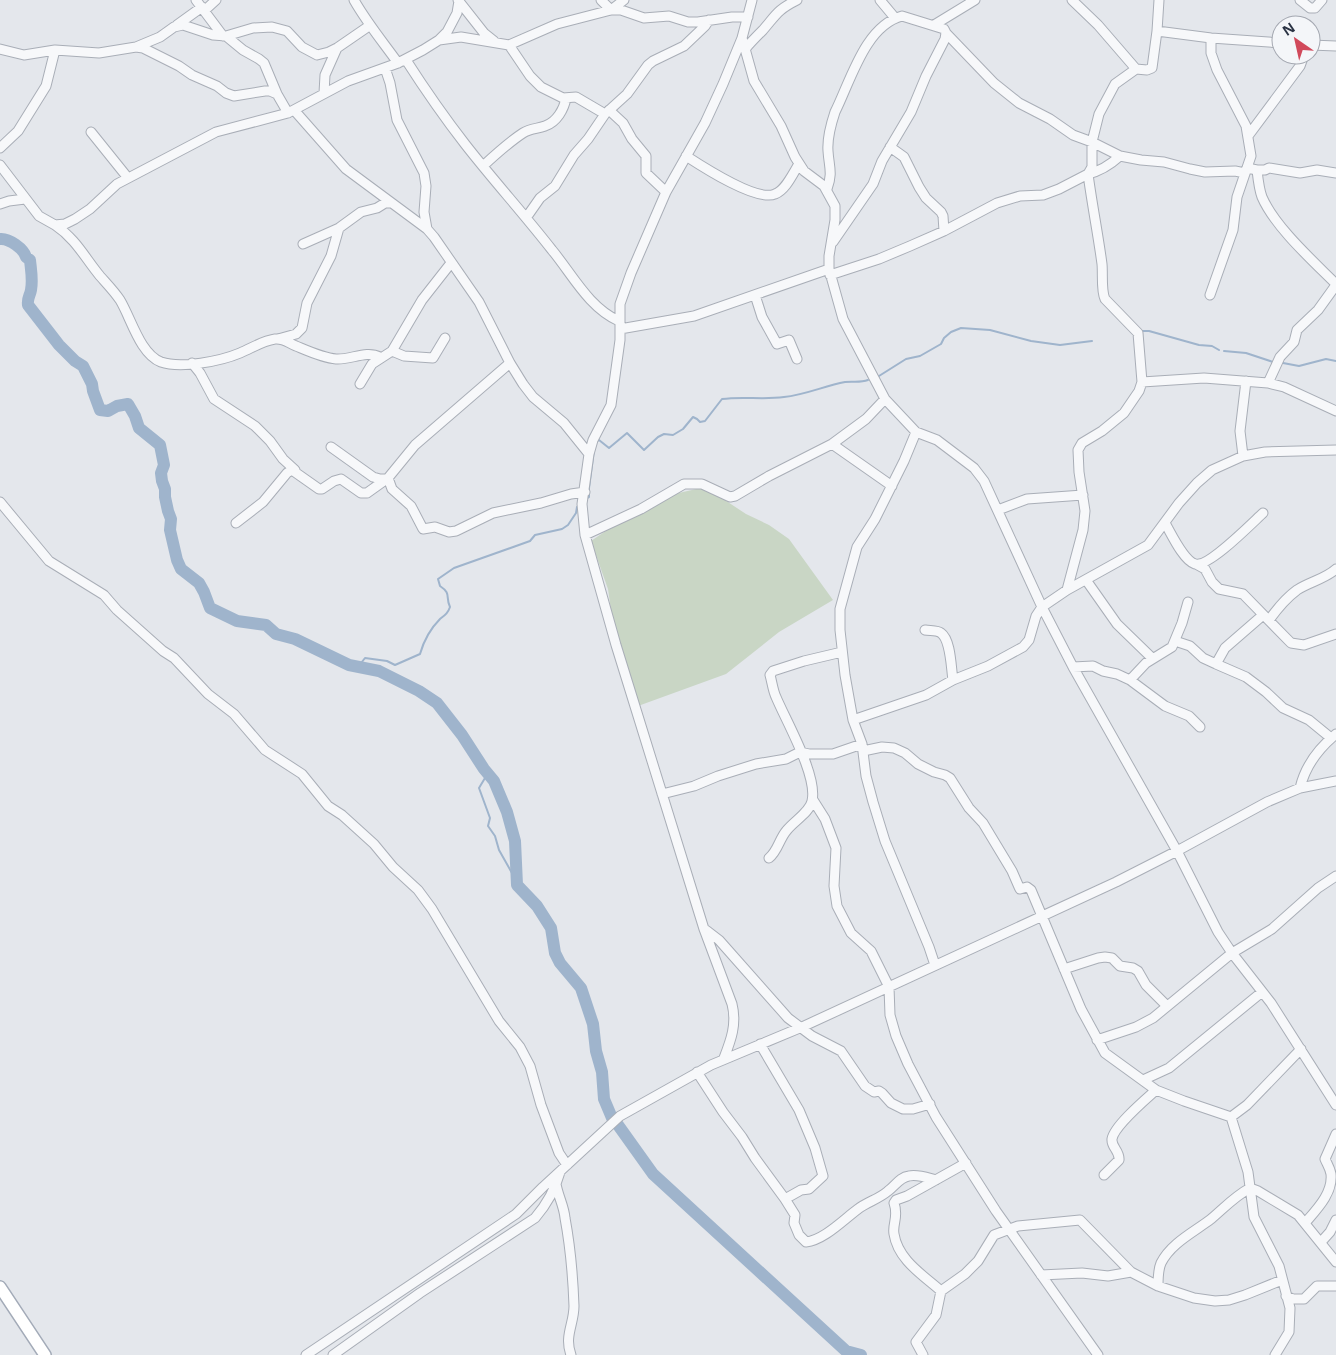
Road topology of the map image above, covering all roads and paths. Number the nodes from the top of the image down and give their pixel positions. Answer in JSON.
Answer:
{"nodes":[{"id":1,"x":216,"y":0,"type":"edge"},
{"id":2,"x":354,"y":0,"type":"edge"},
{"id":3,"x":602,"y":0,"type":"edge"},
{"id":4,"x":624,"y":0,"type":"edge"},
{"id":5,"x":752,"y":0,"type":"edge"},
{"id":6,"x":797,"y":0,"type":"edge"},
{"id":7,"x":880,"y":0,"type":"edge"},
{"id":8,"x":975,"y":0,"type":"edge"},
{"id":9,"x":1072,"y":0,"type":"edge"},
{"id":10,"x":1159,"y":0,"type":"edge"},
{"id":11,"x":1300,"y":0,"type":"edge"},
{"id":12,"x":1322,"y":0,"type":"edge"},
{"id":13,"x":458,"y":1,"type":"edge"},
{"id":14,"x":200,"y":6,"type":"edge"},
{"id":15,"x":611,"y":10,"type":"junction"},
{"id":16,"x":748,"y":17,"type":"junction"},
{"id":17,"x":895,"y":18,"type":"junction"},
{"id":18,"x":709,"y":20,"type":"junction"},
{"id":19,"x":934,"y":25,"type":"junction"},
{"id":20,"x":369,"y":26,"type":"junction"},
{"id":21,"x":174,"y":27,"type":"junction"},
{"id":22,"x":1157,"y":31,"type":"junction"},
{"id":23,"x":946,"y":33,"type":"junction"},
{"id":24,"x":224,"y":36,"type":"junction"},
{"id":25,"x":742,"y":38,"type":"junction"},
{"id":26,"x":1211,"y":38,"type":"junction"},
{"id":27,"x":439,"y":40,"type":"junction"},
{"id":28,"x":494,"y":41,"type":"junction"},
{"id":29,"x":1271,"y":42,"type":"edge"},
{"id":30,"x":508,"y":45,"type":"junction"},
{"id":31,"x":1321,"y":45,"type":"edge"},
{"id":32,"x":1336,"y":46,"type":"edge"},
{"id":33,"x":136,"y":47,"type":"junction"},
{"id":34,"x":0,"y":48,"type":"edge"},
{"id":35,"x":337,"y":48,"type":"junction"},
{"id":36,"x":746,"y":48,"type":"junction"},
{"id":37,"x":55,"y":50,"type":"junction"},
{"id":38,"x":402,"y":61,"type":"junction"},
{"id":39,"x":1300,"y":65,"type":"edge"},
{"id":40,"x":385,"y":68,"type":"junction"},
{"id":41,"x":1136,"y":69,"type":"junction"},
{"id":42,"x":324,"y":93,"type":"junction"},
{"id":43,"x":277,"y":94,"type":"junction"},
{"id":44,"x":566,"y":98,"type":"junction"},
{"id":45,"x":291,"y":111,"type":"junction"},
{"id":46,"x":607,"y":112,"type":"junction"},
{"id":47,"x":91,"y":132,"type":"dead end"},
{"id":48,"x":1248,"y":136,"type":"junction"},
{"id":49,"x":1092,"y":142,"type":"junction"},
{"id":50,"x":890,"y":147,"type":"junction"},
{"id":51,"x":0,"y":148,"type":"edge"},
{"id":52,"x":686,"y":156,"type":"junction"},
{"id":53,"x":1120,"y":156,"type":"junction"},
{"id":54,"x":800,"y":164,"type":"junction"},
{"id":55,"x":0,"y":165,"type":"edge"},
{"id":56,"x":483,"y":166,"type":"junction"},
{"id":57,"x":1257,"y":170,"type":"junction"},
{"id":58,"x":1246,"y":171,"type":"junction"},
{"id":59,"x":1336,"y":173,"type":"edge"},
{"id":60,"x":1088,"y":174,"type":"junction"},
{"id":61,"x":128,"y":178,"type":"junction"},
{"id":62,"x":826,"y":189,"type":"junction"},
{"id":63,"x":666,"y":192,"type":"junction"},
{"id":64,"x":25,"y":199,"type":"junction"},
{"id":65,"x":391,"y":203,"type":"junction"},
{"id":66,"x":0,"y":204,"type":"edge"},
{"id":67,"x":526,"y":218,"type":"junction"},
{"id":68,"x":55,"y":225,"type":"junction"},
{"id":69,"x":339,"y":228,"type":"junction"},
{"id":70,"x":426,"y":229,"type":"junction"},
{"id":71,"x":944,"y":231,"type":"junction"},
{"id":72,"x":303,"y":244,"type":"dead end"},
{"id":73,"x":830,"y":246,"type":"junction"},
{"id":74,"x":452,"y":263,"type":"junction"},
{"id":75,"x":829,"y":272,"type":"junction"},
{"id":76,"x":1336,"y":284,"type":"edge"},
{"id":77,"x":755,"y":295,"type":"junction"},
{"id":78,"x":1210,"y":295,"type":"dead end"},
{"id":79,"x":619,"y":325,"type":"junction"},
{"id":80,"x":445,"y":338,"type":"dead end"},
{"id":81,"x":278,"y":339,"type":"junction"},
{"id":82,"x":392,"y":350,"type":"junction"},
{"id":83,"x":380,"y":357,"type":"junction"},
{"id":84,"x":797,"y":359,"type":"dead end"},
{"id":85,"x":192,"y":363,"type":"junction"},
{"id":86,"x":510,"y":363,"type":"junction"},
{"id":87,"x":1142,"y":382,"type":"junction"},
{"id":88,"x":1246,"y":382,"type":"junction"},
{"id":89,"x":1268,"y":383,"type":"junction"},
{"id":90,"x":360,"y":384,"type":"dead end"},
{"id":91,"x":884,"y":399,"type":"junction"},
{"id":92,"x":1336,"y":410,"type":"edge"},
{"id":93,"x":916,"y":432,"type":"junction"},
{"id":94,"x":832,"y":444,"type":"junction"},
{"id":95,"x":331,"y":447,"type":"dead end"},
{"id":96,"x":1336,"y":450,"type":"edge"},
{"id":97,"x":589,"y":454,"type":"junction"},
{"id":98,"x":1243,"y":456,"type":"junction"},
{"id":99,"x":295,"y":470,"type":"junction"},
{"id":100,"x":388,"y":478,"type":"junction"},
{"id":101,"x":892,"y":486,"type":"junction"},
{"id":102,"x":585,"y":492,"type":"junction"},
{"id":103,"x":1083,"y":495,"type":"junction"},
{"id":104,"x":0,"y":502,"type":"edge"},
{"id":105,"x":998,"y":510,"type":"junction"},
{"id":106,"x":1263,"y":513,"type":"dead end"},
{"id":107,"x":236,"y":523,"type":"dead end"},
{"id":108,"x":1166,"y":523,"type":"junction"},
{"id":109,"x":585,"y":535,"type":"junction"},
{"id":110,"x":1196,"y":564,"type":"junction"},
{"id":111,"x":1336,"y":569,"type":"edge"},
{"id":112,"x":1086,"y":580,"type":"junction"},
{"id":113,"x":1068,"y":590,"type":"junction"},
{"id":114,"x":1188,"y":602,"type":"dead end"},
{"id":115,"x":1042,"y":607,"type":"junction"},
{"id":116,"x":1266,"y":617,"type":"junction"},
{"id":117,"x":925,"y":630,"type":"dead end"},
{"id":118,"x":1336,"y":634,"type":"edge"},
{"id":119,"x":1175,"y":641,"type":"junction"},
{"id":120,"x":842,"y":652,"type":"junction"},
{"id":121,"x":1152,"y":658,"type":"junction"},
{"id":122,"x":1216,"y":664,"type":"junction"},
{"id":123,"x":1073,"y":667,"type":"junction"},
{"id":124,"x":952,"y":680,"type":"junction"},
{"id":125,"x":1130,"y":680,"type":"junction"},
{"id":126,"x":853,"y":720,"type":"junction"},
{"id":127,"x":1200,"y":727,"type":"dead end"},
{"id":128,"x":1333,"y":736,"type":"edge"},
{"id":129,"x":863,"y":748,"type":"junction"},
{"id":130,"x":800,"y":752,"type":"junction"},
{"id":131,"x":1336,"y":781,"type":"edge"},
{"id":132,"x":1300,"y":788,"type":"junction"},
{"id":133,"x":662,"y":794,"type":"junction"},
{"id":134,"x":813,"y":800,"type":"junction"},
{"id":135,"x":1177,"y":851,"type":"junction"},
{"id":136,"x":769,"y":858,"type":"dead end"},
{"id":137,"x":1336,"y":876,"type":"edge"},
{"id":138,"x":1043,"y":916,"type":"junction"},
{"id":139,"x":704,"y":929,"type":"junction"},
{"id":140,"x":1232,"y":954,"type":"junction"},
{"id":141,"x":935,"y":965,"type":"junction"},
{"id":142,"x":1064,"y":969,"type":"junction"},
{"id":143,"x":889,"y":987,"type":"junction"},
{"id":144,"x":1262,"y":992,"type":"junction"},
{"id":145,"x":1168,"y":1006,"type":"junction"},
{"id":146,"x":802,"y":1027,"type":"junction"},
{"id":147,"x":1097,"y":1040,"type":"junction"},
{"id":148,"x":760,"y":1044,"type":"junction"},
{"id":149,"x":1301,"y":1049,"type":"junction"},
{"id":150,"x":724,"y":1058,"type":"junction"},
{"id":151,"x":697,"y":1072,"type":"junction"},
{"id":152,"x":1143,"y":1080,"type":"junction"},
{"id":153,"x":1156,"y":1090,"type":"junction"},
{"id":154,"x":930,"y":1104,"type":"junction"},
{"id":155,"x":1336,"y":1105,"type":"edge"},
{"id":156,"x":1232,"y":1117,"type":"junction"},
{"id":157,"x":1336,"y":1134,"type":"edge"},
{"id":158,"x":966,"y":1163,"type":"junction"},
{"id":159,"x":563,"y":1168,"type":"junction"},
{"id":160,"x":1333,"y":1173,"type":"edge"},
{"id":161,"x":1104,"y":1175,"type":"dead end"},
{"id":162,"x":936,"y":1180,"type":"junction"},
{"id":163,"x":556,"y":1184,"type":"junction"},
{"id":164,"x":1250,"y":1188,"type":"junction"},
{"id":165,"x":785,"y":1198,"type":"junction"},
{"id":166,"x":1336,"y":1220,"type":"edge"},
{"id":167,"x":1305,"y":1223,"type":"junction"},
{"id":168,"x":1009,"y":1229,"type":"junction"},
{"id":169,"x":1321,"y":1242,"type":"junction"},
{"id":170,"x":1336,"y":1262,"type":"edge"},
{"id":171,"x":1131,"y":1272,"type":"junction"},
{"id":172,"x":1041,"y":1275,"type":"junction"},
{"id":173,"x":1282,"y":1280,"type":"junction"},
{"id":174,"x":1158,"y":1286,"type":"junction"},
{"id":175,"x":1336,"y":1286,"type":"edge"},
{"id":176,"x":0,"y":1287,"type":"edge"},
{"id":177,"x":941,"y":1291,"type":"junction"},
{"id":178,"x":1286,"y":1296,"type":"junction"},
{"id":179,"x":45,"y":1355,"type":"edge"},
{"id":180,"x":306,"y":1355,"type":"edge"},
{"id":181,"x":333,"y":1355,"type":"edge"},
{"id":182,"x":571,"y":1355,"type":"edge"},
{"id":183,"x":923,"y":1355,"type":"edge"},
{"id":184,"x":1098,"y":1355,"type":"edge"},
{"id":185,"x":1275,"y":1355,"type":"edge"}],
"edges":[{"from":1,"to":14,"type":"street"},
{"from":2,"to":20,"type":"street"},
{"from":3,"to":15,"type":"street"},
{"from":4,"to":15,"type":"street"},
{"from":5,"to":16,"type":"street"},
{"from":6,"to":36,"type":"street"},
{"from":7,"to":17,"type":"street"},
{"from":8,"to":19,"type":"street"},
{"from":9,"to":41,"type":"street"},
{"from":10,"to":22,"type":"street"},
{"from":11,"to":12,"type":"street"},
{"from":13,"to":27,"type":"street"},
{"from":13,"to":28,"type":"street"},
{"from":14,"to":21,"type":"street"},
{"from":14,"to":24,"type":"street"},
{"from":15,"to":18,"type":"street"},
{"from":15,"to":30,"type":"street"},
{"from":16,"to":18,"type":"street"},
{"from":16,"to":25,"type":"street"},
{"from":17,"to":19,"type":"street"},
{"from":17,"to":62,"type":"street"},
{"from":18,"to":46,"type":"street"},
{"from":19,"to":23,"type":"street"},
{"from":20,"to":35,"type":"street"},
{"from":20,"to":38,"type":"street"},
{"from":21,"to":24,"type":"street"},
{"from":21,"to":33,"type":"street"},
{"from":22,"to":26,"type":"street"},
{"from":22,"to":41,"type":"street"},
{"from":23,"to":49,"type":"street"},
{"from":23,"to":50,"type":"street"},
{"from":24,"to":35,"type":"street"},
{"from":24,"to":43,"type":"street"},
{"from":25,"to":36,"type":"street"},
{"from":25,"to":52,"type":"street"},
{"from":26,"to":29,"type":"street"},
{"from":26,"to":48,"type":"street"},
{"from":27,"to":28,"type":"street"},
{"from":27,"to":38,"type":"street"},
{"from":28,"to":30,"type":"street"},
{"from":30,"to":44,"type":"street"},
{"from":31,"to":32,"type":"street"},
{"from":33,"to":37,"type":"street"},
{"from":33,"to":43,"type":"street"},
{"from":34,"to":37,"type":"street"},
{"from":35,"to":42,"type":"street"},
{"from":36,"to":54,"type":"street"},
{"from":37,"to":51,"type":"street"},
{"from":38,"to":40,"type":"street"},
{"from":38,"to":56,"type":"street"},
{"from":39,"to":48,"type":"street"},
{"from":40,"to":42,"type":"street"},
{"from":40,"to":70,"type":"street"},
{"from":41,"to":49,"type":"street"},
{"from":42,"to":45,"type":"street"},
{"from":43,"to":45,"type":"street"},
{"from":44,"to":46,"type":"street"},
{"from":44,"to":56,"type":"street"},
{"from":45,"to":61,"type":"street"},
{"from":45,"to":65,"type":"street"},
{"from":46,"to":63,"type":"street"},
{"from":46,"to":67,"type":"street"},
{"from":47,"to":61,"type":"street"},
{"from":48,"to":58,"type":"street"},
{"from":49,"to":53,"type":"street"},
{"from":49,"to":60,"type":"street"},
{"from":50,"to":71,"type":"street"},
{"from":50,"to":73,"type":"street"},
{"from":52,"to":54,"type":"street"},
{"from":52,"to":63,"type":"street"},
{"from":53,"to":58,"type":"street"},
{"from":53,"to":60,"type":"street"},
{"from":54,"to":62,"type":"street"},
{"from":55,"to":64,"type":"street"},
{"from":56,"to":67,"type":"street"},
{"from":57,"to":58,"type":"street"},
{"from":57,"to":59,"type":"street"},
{"from":57,"to":76,"type":"street"},
{"from":58,"to":78,"type":"street"},
{"from":60,"to":71,"type":"street"},
{"from":60,"to":87,"type":"street"},
{"from":61,"to":68,"type":"street"},
{"from":62,"to":73,"type":"street"},
{"from":63,"to":79,"type":"street"},
{"from":64,"to":66,"type":"street"},
{"from":64,"to":68,"type":"street"},
{"from":65,"to":69,"type":"street"},
{"from":65,"to":70,"type":"street"},
{"from":67,"to":79,"type":"street"},
{"from":68,"to":85,"type":"street"},
{"from":69,"to":72,"type":"street"},
{"from":69,"to":81,"type":"street"},
{"from":70,"to":74,"type":"street"},
{"from":71,"to":75,"type":"street"},
{"from":73,"to":75,"type":"street"},
{"from":74,"to":82,"type":"street"},
{"from":74,"to":86,"type":"street"},
{"from":75,"to":77,"type":"street"},
{"from":75,"to":91,"type":"street"},
{"from":76,"to":89,"type":"street"},
{"from":77,"to":79,"type":"street"},
{"from":77,"to":84,"type":"street"},
{"from":79,"to":97,"type":"street"},
{"from":80,"to":82,"type":"street"},
{"from":81,"to":83,"type":"street"},
{"from":81,"to":85,"type":"street"},
{"from":82,"to":83,"type":"street"},
{"from":83,"to":90,"type":"street"},
{"from":85,"to":99,"type":"street"},
{"from":86,"to":97,"type":"street"},
{"from":86,"to":100,"type":"street"},
{"from":87,"to":88,"type":"street"},
{"from":87,"to":103,"type":"street"},
{"from":88,"to":89,"type":"street"},
{"from":88,"to":98,"type":"street"},
{"from":89,"to":92,"type":"street"},
{"from":91,"to":93,"type":"street"},
{"from":91,"to":94,"type":"street"},
{"from":93,"to":101,"type":"street"},
{"from":93,"to":105,"type":"street"},
{"from":94,"to":101,"type":"street"},
{"from":94,"to":109,"type":"street"},
{"from":95,"to":100,"type":"street"},
{"from":96,"to":98,"type":"street"},
{"from":97,"to":102,"type":"street"},
{"from":98,"to":108,"type":"street"},
{"from":99,"to":100,"type":"street"},
{"from":99,"to":107,"type":"street"},
{"from":100,"to":102,"type":"street"},
{"from":101,"to":120,"type":"street"},
{"from":102,"to":109,"type":"street"},
{"from":103,"to":105,"type":"street"},
{"from":103,"to":113,"type":"street"},
{"from":104,"to":159,"type":"street"},
{"from":105,"to":115,"type":"street"},
{"from":106,"to":110,"type":"street"},
{"from":108,"to":110,"type":"street"},
{"from":108,"to":112,"type":"street"},
{"from":109,"to":133,"type":"street"},
{"from":110,"to":116,"type":"street"},
{"from":111,"to":116,"type":"street"},
{"from":112,"to":113,"type":"street"},
{"from":112,"to":121,"type":"street"},
{"from":113,"to":115,"type":"street"},
{"from":114,"to":119,"type":"street"},
{"from":115,"to":123,"type":"street"},
{"from":115,"to":124,"type":"street"},
{"from":116,"to":118,"type":"street"},
{"from":116,"to":122,"type":"street"},
{"from":117,"to":124,"type":"street"},
{"from":119,"to":121,"type":"street"},
{"from":119,"to":122,"type":"street"},
{"from":120,"to":126,"type":"street"},
{"from":120,"to":130,"type":"street"},
{"from":121,"to":125,"type":"street"},
{"from":122,"to":128,"type":"street"},
{"from":123,"to":125,"type":"street"},
{"from":123,"to":135,"type":"street"},
{"from":124,"to":126,"type":"street"},
{"from":125,"to":127,"type":"street"},
{"from":126,"to":129,"type":"street"},
{"from":128,"to":132,"type":"street"},
{"from":129,"to":130,"type":"street"},
{"from":129,"to":138,"type":"street"},
{"from":129,"to":141,"type":"street"},
{"from":130,"to":133,"type":"street"},
{"from":130,"to":134,"type":"street"},
{"from":131,"to":132,"type":"street"},
{"from":132,"to":135,"type":"street"},
{"from":133,"to":139,"type":"street"},
{"from":134,"to":136,"type":"street"},
{"from":134,"to":143,"type":"street"},
{"from":135,"to":138,"type":"street"},
{"from":135,"to":140,"type":"street"},
{"from":137,"to":140,"type":"street"},
{"from":138,"to":141,"type":"street"},
{"from":138,"to":142,"type":"street"},
{"from":139,"to":146,"type":"street"},
{"from":139,"to":150,"type":"street"},
{"from":140,"to":144,"type":"street"},
{"from":140,"to":145,"type":"street"},
{"from":141,"to":143,"type":"street"},
{"from":142,"to":145,"type":"street"},
{"from":142,"to":147,"type":"street"},
{"from":143,"to":146,"type":"street"},
{"from":143,"to":154,"type":"street"},
{"from":144,"to":149,"type":"street"},
{"from":144,"to":152,"type":"street"},
{"from":145,"to":147,"type":"street"},
{"from":146,"to":148,"type":"street"},
{"from":146,"to":154,"type":"street"},
{"from":147,"to":152,"type":"street"},
{"from":148,"to":150,"type":"street"},
{"from":148,"to":165,"type":"street"},
{"from":149,"to":155,"type":"street"},
{"from":149,"to":156,"type":"street"},
{"from":150,"to":151,"type":"street"},
{"from":151,"to":159,"type":"street"},
{"from":151,"to":165,"type":"street"},
{"from":152,"to":153,"type":"street"},
{"from":153,"to":156,"type":"street"},
{"from":153,"to":161,"type":"street"},
{"from":154,"to":158,"type":"street"},
{"from":156,"to":164,"type":"street"},
{"from":157,"to":160,"type":"street"},
{"from":158,"to":162,"type":"street"},
{"from":158,"to":168,"type":"street"},
{"from":159,"to":163,"type":"street"},
{"from":159,"to":180,"type":"street"},
{"from":160,"to":167,"type":"street"},
{"from":162,"to":165,"type":"street"},
{"from":162,"to":177,"type":"street"},
{"from":163,"to":181,"type":"street"},
{"from":163,"to":182,"type":"street"},
{"from":164,"to":167,"type":"street"},
{"from":164,"to":173,"type":"street"},
{"from":164,"to":174,"type":"street"},
{"from":166,"to":169,"type":"street"},
{"from":167,"to":169,"type":"street"},
{"from":168,"to":171,"type":"street"},
{"from":168,"to":172,"type":"street"},
{"from":168,"to":177,"type":"street"},
{"from":169,"to":170,"type":"street"},
{"from":171,"to":172,"type":"street"},
{"from":171,"to":174,"type":"street"},
{"from":172,"to":184,"type":"street"},
{"from":173,"to":174,"type":"street"},
{"from":173,"to":178,"type":"street"},
{"from":175,"to":178,"type":"street"},
{"from":176,"to":179,"type":"main road"},
{"from":177,"to":183,"type":"street"},
{"from":178,"to":185,"type":"street"}]}
